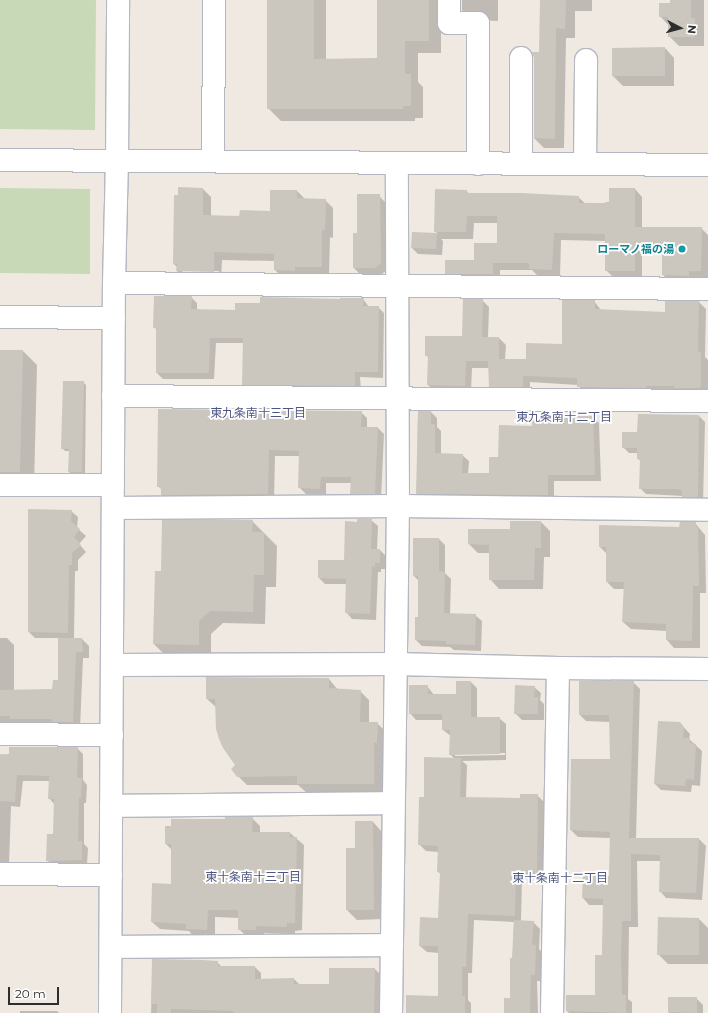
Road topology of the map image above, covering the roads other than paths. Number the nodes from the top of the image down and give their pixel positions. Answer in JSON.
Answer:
{"nodes":[{"id":1,"x":118,"y":0,"type":"edge"},
{"id":2,"x":214,"y":0,"type":"edge"},
{"id":3,"x":449,"y":0,"type":"edge"},
{"id":4,"x":521,"y":58,"type":"dead end"},
{"id":5,"x":586,"y":60,"type":"dead end"},
{"id":6,"x":0,"y":160,"type":"edge"},
{"id":7,"x":117,"y":161,"type":"junction"},
{"id":8,"x":213,"y":161,"type":"junction"},
{"id":9,"x":397,"y":163,"type":"junction"},
{"id":10,"x":478,"y":164,"type":"junction"},
{"id":11,"x":521,"y":164,"type":"junction"},
{"id":12,"x":585,"y":164,"type":"junction"},
{"id":13,"x":708,"y":165,"type":"edge"},
{"id":14,"x":114,"y":283,"type":"junction"},
{"id":15,"x":399,"y":286,"type":"junction"},
{"id":16,"x":708,"y":289,"type":"edge"},
{"id":17,"x":0,"y":317,"type":"edge"},
{"id":18,"x":114,"y":318,"type":"junction"},
{"id":19,"x":113,"y":396,"type":"junction"},
{"id":20,"x":398,"y":398,"type":"junction"},
{"id":21,"x":708,"y":401,"type":"edge"},
{"id":22,"x":0,"y":485,"type":"edge"},
{"id":23,"x":113,"y":485,"type":"junction"},
{"id":24,"x":398,"y":506,"type":"junction"},
{"id":25,"x":113,"y":508,"type":"junction"},
{"id":26,"x":708,"y":510,"type":"edge"},
{"id":27,"x":395,"y":664,"type":"junction"},
{"id":28,"x":112,"y":665,"type":"junction"},
{"id":29,"x":558,"y":668,"type":"junction"},
{"id":30,"x":708,"y":669,"type":"edge"},
{"id":31,"x":0,"y":734,"type":"edge"},
{"id":32,"x":112,"y":735,"type":"junction"},
{"id":33,"x":393,"y":803,"type":"junction"},
{"id":34,"x":111,"y":806,"type":"junction"},
{"id":35,"x":0,"y":874,"type":"edge"},
{"id":36,"x":111,"y":875,"type":"junction"},
{"id":37,"x":392,"y":945,"type":"junction"},
{"id":38,"x":110,"y":946,"type":"junction"},
{"id":39,"x":110,"y":1013,"type":"edge"},
{"id":40,"x":391,"y":1013,"type":"edge"},
{"id":41,"x":552,"y":1013,"type":"edge"}],
"edges":[{"from":1,"to":7,"type":"street"},
{"from":2,"to":8,"type":"street"},
{"from":3,"to":10,"type":"street"},
{"from":4,"to":11,"type":"street"},
{"from":5,"to":12,"type":"street"},
{"from":6,"to":7,"type":"street"},
{"from":7,"to":8,"type":"street"},
{"from":7,"to":14,"type":"street"},
{"from":8,"to":9,"type":"street"},
{"from":9,"to":10,"type":"street"},
{"from":9,"to":15,"type":"street"},
{"from":10,"to":11,"type":"street"},
{"from":11,"to":12,"type":"street"},
{"from":12,"to":13,"type":"street"},
{"from":14,"to":15,"type":"street"},
{"from":14,"to":18,"type":"street"},
{"from":15,"to":16,"type":"street"},
{"from":15,"to":20,"type":"street"},
{"from":17,"to":18,"type":"street"},
{"from":18,"to":19,"type":"street"},
{"from":19,"to":20,"type":"street"},
{"from":19,"to":23,"type":"street"},
{"from":20,"to":21,"type":"street"},
{"from":20,"to":24,"type":"street"},
{"from":22,"to":23,"type":"street"},
{"from":23,"to":25,"type":"street"},
{"from":24,"to":25,"type":"street"},
{"from":24,"to":26,"type":"street"},
{"from":24,"to":27,"type":"street"},
{"from":25,"to":28,"type":"street"},
{"from":27,"to":28,"type":"street"},
{"from":27,"to":29,"type":"street"},
{"from":27,"to":33,"type":"street"},
{"from":28,"to":32,"type":"street"},
{"from":29,"to":30,"type":"street"},
{"from":29,"to":41,"type":"street"},
{"from":31,"to":32,"type":"street"},
{"from":32,"to":34,"type":"street"},
{"from":33,"to":34,"type":"street"},
{"from":33,"to":37,"type":"street"},
{"from":34,"to":36,"type":"street"},
{"from":35,"to":36,"type":"street"},
{"from":36,"to":38,"type":"street"},
{"from":37,"to":38,"type":"street"},
{"from":37,"to":40,"type":"street"},
{"from":38,"to":39,"type":"street"}]}
